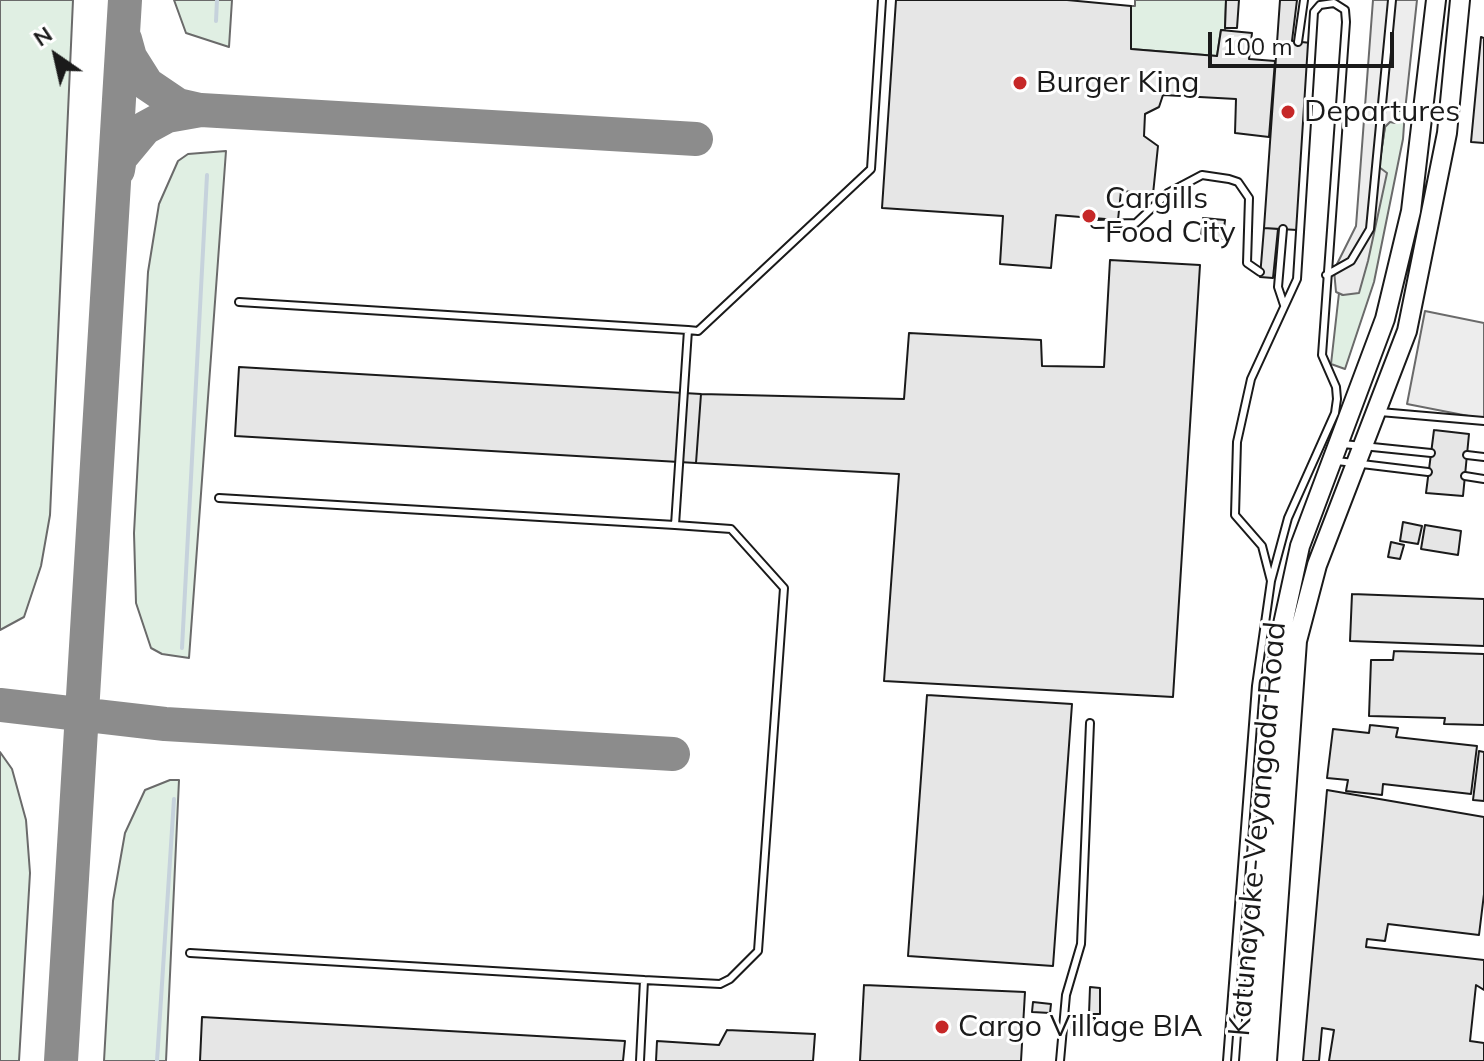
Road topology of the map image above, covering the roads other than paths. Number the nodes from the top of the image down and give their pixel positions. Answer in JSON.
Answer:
{"nodes":[{"id":1,"x":882,"y":0,"type":"edge"},
{"id":2,"x":1304,"y":0,"type":"edge"},
{"id":3,"x":1345,"y":0,"type":"edge"},
{"id":4,"x":1392,"y":0,"type":"edge"},
{"id":5,"x":1436,"y":0,"type":"edge"},
{"id":6,"x":1460,"y":0,"type":"edge"},
{"id":7,"x":1345,"y":10,"type":"junction"},
{"id":8,"x":1298,"y":42,"type":"dead end"},
{"id":9,"x":1095,"y":224,"type":"dead end"},
{"id":10,"x":1283,"y":229,"type":"dead end"},
{"id":11,"x":1260,"y":272,"type":"dead end"},
{"id":12,"x":1326,"y":275,"type":"junction"},
{"id":13,"x":239,"y":302,"type":"dead end"},
{"id":14,"x":1284,"y":305,"type":"junction"},
{"id":15,"x":688,"y":330,"type":"junction"},
{"id":16,"x":1377,"y":412,"type":"junction"},
{"id":17,"x":1484,"y":421,"type":"edge"},
{"id":18,"x":1336,"y":452,"type":"junction"},
{"id":19,"x":1431,"y":453,"type":"dead end"},
{"id":20,"x":1360,"y":455,"type":"junction"},
{"id":21,"x":1467,"y":455,"type":"dead end"},
{"id":22,"x":1484,"y":457,"type":"edge"},
{"id":23,"x":1428,"y":472,"type":"dead end"},
{"id":24,"x":1465,"y":476,"type":"dead end"},
{"id":25,"x":1484,"y":479,"type":"edge"},
{"id":26,"x":219,"y":498,"type":"dead end"},
{"id":27,"x":675,"y":525,"type":"junction"},
{"id":28,"x":1271,"y":581,"type":"junction"},
{"id":29,"x":1090,"y":723,"type":"dead end"},
{"id":30,"x":190,"y":953,"type":"dead end"},
{"id":31,"x":644,"y":980,"type":"junction"},
{"id":32,"x":640,"y":1061,"type":"edge"},
{"id":33,"x":1060,"y":1061,"type":"edge"},
{"id":34,"x":1227,"y":1061,"type":"edge"},
{"id":35,"x":1249,"y":1061,"type":"edge"},
{"id":36,"x":1267,"y":1061,"type":"edge"}],
"edges":[{"from":1,"to":15,"type":"lane"},
{"from":2,"to":8,"type":"lane"},
{"from":3,"to":7,"type":"lane"},
{"from":4,"to":12,"type":"lane"},
{"from":5,"to":18,"type":"main road","name":"Katunayake-Veyangoda Road"},
{"from":6,"to":16,"type":"main road","name":"Katunayake-Veyangoda Road"},
{"from":7,"to":12,"type":"lane"},
{"from":7,"to":14,"type":"lane"},
{"from":9,"to":11,"type":"lane"},
{"from":10,"to":14,"type":"lane"},
{"from":12,"to":28,"type":"lane"},
{"from":13,"to":15,"type":"lane"},
{"from":14,"to":28,"type":"lane"},
{"from":15,"to":27,"type":"lane"},
{"from":16,"to":17,"type":"lane"},
{"from":16,"to":20,"type":"main road","name":"Katunayake-Veyangoda Road"},
{"from":18,"to":20,"type":"lane"},
{"from":18,"to":20,"type":"lane"},
{"from":18,"to":35,"type":"main road","name":"Katunayake-Veyangoda Road"},
{"from":19,"to":20,"type":"lane"},
{"from":20,"to":23,"type":"lane"},
{"from":20,"to":36,"type":"main road","name":"Katunayake-Veyangoda Road"},
{"from":21,"to":22,"type":"lane"},
{"from":24,"to":25,"type":"lane"},
{"from":26,"to":27,"type":"lane"},
{"from":27,"to":31,"type":"lane"},
{"from":28,"to":34,"type":"lane"},
{"from":29,"to":33,"type":"lane"},
{"from":30,"to":31,"type":"lane"},
{"from":31,"to":32,"type":"lane"}]}
